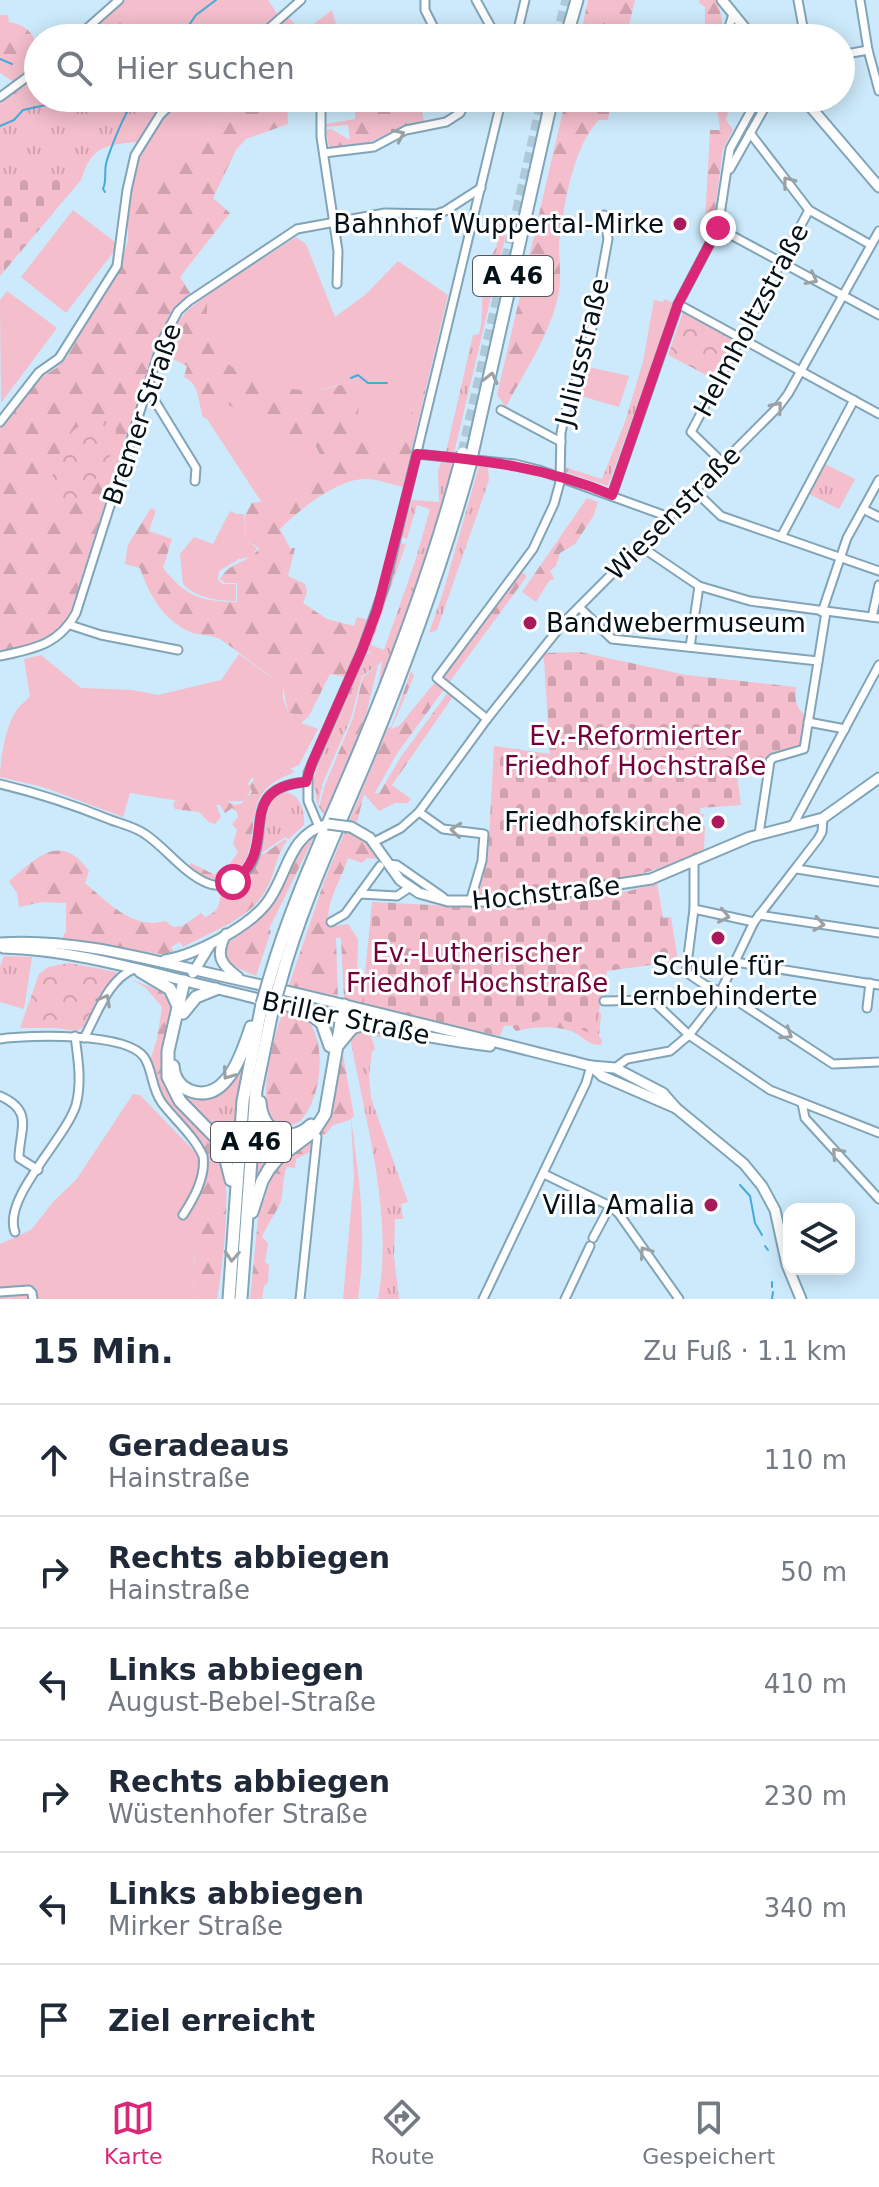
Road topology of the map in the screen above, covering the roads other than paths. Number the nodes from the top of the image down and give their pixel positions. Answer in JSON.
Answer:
{"nodes":[{"id":1,"x":119,"y":0,"type":"edge"},
{"id":2,"x":301,"y":0,"type":"edge"},
{"id":3,"x":425,"y":0,"type":"edge"},
{"id":4,"x":476,"y":0,"type":"edge"},
{"id":5,"x":525,"y":0,"type":"edge"},
{"id":6,"x":577,"y":0,"type":"edge"},
{"id":7,"x":722,"y":0,"type":"edge"},
{"id":8,"x":798,"y":0,"type":"edge"},
{"id":9,"x":860,"y":0,"type":"edge"},
{"id":10,"x":733,"y":14,"type":"junction"},
{"id":11,"x":92,"y":24,"type":"edge"},
{"id":12,"x":274,"y":24,"type":"edge"},
{"id":13,"x":432,"y":24,"type":"edge"},
{"id":14,"x":489,"y":24,"type":"edge"},
{"id":15,"x":519,"y":24,"type":"edge"},
{"id":16,"x":570,"y":24,"type":"edge"},
{"id":17,"x":730,"y":24,"type":"edge"},
{"id":18,"x":741,"y":24,"type":"edge"},
{"id":19,"x":802,"y":24,"type":"edge"},
{"id":20,"x":868,"y":50,"type":"junction"},
{"id":21,"x":855,"y":52,"type":"edge"},
{"id":22,"x":24,"y":79,"type":"edge"},
{"id":23,"x":879,"y":91,"type":"edge"},
{"id":24,"x":0,"y":97,"type":"edge"},
{"id":25,"x":164,"y":112,"type":"edge"},
{"id":26,"x":321,"y":112,"type":"edge"},
{"id":27,"x":461,"y":112,"type":"edge"},
{"id":28,"x":499,"y":112,"type":"edge"},
{"id":29,"x":549,"y":112,"type":"edge"},
{"id":30,"x":750,"y":112,"type":"edge"},
{"id":31,"x":762,"y":112,"type":"edge"},
{"id":32,"x":815,"y":112,"type":"edge"},
{"id":33,"x":750,"y":133,"type":"junction"},
{"id":34,"x":324,"y":153,"type":"junction"},
{"id":35,"x":727,"y":174,"type":"junction"},
{"id":36,"x":879,"y":187,"type":"edge"},
{"id":37,"x":481,"y":188,"type":"junction"},
{"id":38,"x":809,"y":210,"type":"junction"},
{"id":39,"x":604,"y":215,"type":"dead end"},
{"id":40,"x":335,"y":221,"type":"junction"},
{"id":41,"x":718,"y":228,"type":"junction"},
{"id":42,"x":879,"y":231,"type":"edge"},
{"id":43,"x":871,"y":245,"type":"junction"},
{"id":44,"x":781,"y":262,"type":"junction"},
{"id":45,"x":337,"y":284,"type":"dead end"},
{"id":46,"x":843,"y":295,"type":"junction"},
{"id":47,"x":678,"y":304,"type":"junction"},
{"id":48,"x":879,"y":315,"type":"edge"},
{"id":49,"x":741,"y":338,"type":"junction"},
{"id":50,"x":801,"y":371,"type":"junction"},
{"id":51,"x":147,"y":388,"type":"junction"},
{"id":52,"x":854,"y":400,"type":"junction"},
{"id":53,"x":501,"y":410,"type":"dead end"},
{"id":54,"x":879,"y":414,"type":"edge"},
{"id":55,"x":0,"y":422,"type":"edge"},
{"id":56,"x":561,"y":442,"type":"junction"},
{"id":57,"x":417,"y":454,"type":"junction"},
{"id":58,"x":723,"y":463,"type":"junction"},
{"id":59,"x":559,"y":476,"type":"junction"},
{"id":60,"x":879,"y":480,"type":"edge"},
{"id":61,"x":195,"y":481,"type":"dead end"},
{"id":62,"x":695,"y":491,"type":"junction"},
{"id":63,"x":612,"y":495,"type":"junction"},
{"id":64,"x":863,"y":509,"type":"junction"},
{"id":65,"x":879,"y":517,"type":"edge"},
{"id":66,"x":666,"y":520,"type":"junction"},
{"id":67,"x":781,"y":537,"type":"junction"},
{"id":68,"x":640,"y":546,"type":"junction"},
{"id":69,"x":840,"y":558,"type":"junction"},
{"id":70,"x":879,"y":571,"type":"edge"},
{"id":71,"x":879,"y":585,"type":"edge"},
{"id":72,"x":699,"y":586,"type":"junction"},
{"id":73,"x":579,"y":607,"type":"junction"},
{"id":74,"x":824,"y":612,"type":"junction"},
{"id":75,"x":876,"y":617,"type":"edge"},
{"id":76,"x":70,"y":625,"type":"junction"},
{"id":77,"x":690,"y":647,"type":"junction"},
{"id":78,"x":178,"y":650,"type":"dead end"},
{"id":79,"x":0,"y":656,"type":"edge"},
{"id":80,"x":818,"y":661,"type":"junction"},
{"id":81,"x":879,"y":665,"type":"edge"},
{"id":82,"x":487,"y":719,"type":"junction"},
{"id":83,"x":808,"y":722,"type":"junction"},
{"id":84,"x":845,"y":729,"type":"junction"},
{"id":85,"x":879,"y":778,"type":"edge"},
{"id":86,"x":306,"y":782,"type":"junction"},
{"id":87,"x":0,"y":784,"type":"edge"},
{"id":88,"x":419,"y":812,"type":"junction"},
{"id":89,"x":823,"y":818,"type":"junction"},
{"id":90,"x":793,"y":825,"type":"junction"},
{"id":91,"x":319,"y":827,"type":"junction"},
{"id":92,"x":759,"y":834,"type":"junction"},
{"id":93,"x":374,"y":842,"type":"junction"},
{"id":94,"x":694,"y":860,"type":"junction"},
{"id":95,"x":384,"y":865,"type":"junction"},
{"id":96,"x":797,"y":869,"type":"junction"},
{"id":97,"x":879,"y":882,"type":"edge"},
{"id":98,"x":409,"y":888,"type":"junction"},
{"id":99,"x":360,"y":894,"type":"junction"},
{"id":100,"x":448,"y":901,"type":"junction"},
{"id":101,"x":470,"y":902,"type":"junction"},
{"id":102,"x":694,"y":909,"type":"junction"},
{"id":103,"x":757,"y":919,"type":"junction"},
{"id":104,"x":331,"y":922,"type":"dead end"},
{"id":105,"x":879,"y":933,"type":"edge"},
{"id":106,"x":226,"y":934,"type":"junction"},
{"id":107,"x":212,"y":942,"type":"junction"},
{"id":108,"x":0,"y":946,"type":"edge"},
{"id":109,"x":39,"y":947,"type":"junction"},
{"id":110,"x":162,"y":961,"type":"junction"},
{"id":111,"x":735,"y":962,"type":"junction"},
{"id":112,"x":191,"y":968,"type":"junction"},
{"id":113,"x":137,"y":970,"type":"junction"},
{"id":114,"x":241,"y":980,"type":"junction"},
{"id":115,"x":187,"y":982,"type":"junction"},
{"id":116,"x":875,"y":984,"type":"edge"},
{"id":117,"x":216,"y":989,"type":"junction"},
{"id":118,"x":721,"y":992,"type":"junction"},
{"id":119,"x":604,"y":1001,"type":"dead end"},
{"id":120,"x":265,"y":1002,"type":"junction"},
{"id":121,"x":302,"y":1008,"type":"junction"},
{"id":122,"x":867,"y":1008,"type":"dead end"},
{"id":123,"x":180,"y":1011,"type":"junction"},
{"id":124,"x":336,"y":1012,"type":"junction"},
{"id":125,"x":361,"y":1023,"type":"junction"},
{"id":126,"x":268,"y":1030,"type":"junction"},
{"id":127,"x":689,"y":1035,"type":"junction"},
{"id":128,"x":80,"y":1037,"type":"junction"},
{"id":129,"x":0,"y":1039,"type":"edge"},
{"id":130,"x":335,"y":1047,"type":"junction"},
{"id":131,"x":510,"y":1047,"type":"junction"},
{"id":132,"x":879,"y":1062,"type":"edge"},
{"id":133,"x":591,"y":1066,"type":"junction"},
{"id":134,"x":615,"y":1068,"type":"junction"},
{"id":135,"x":0,"y":1096,"type":"edge"},
{"id":136,"x":802,"y":1103,"type":"junction"},
{"id":137,"x":676,"y":1108,"type":"junction"},
{"id":138,"x":879,"y":1133,"type":"edge"},
{"id":139,"x":317,"y":1137,"type":"dead end"},
{"id":140,"x":38,"y":1170,"type":"junction"},
{"id":141,"x":544,"y":1174,"type":"junction"},
{"id":142,"x":879,"y":1199,"type":"edge"},
{"id":143,"x":610,"y":1206,"type":"junction"},
{"id":144,"x":235,"y":1212,"type":"junction"},
{"id":145,"x":183,"y":1215,"type":"dead end"},
{"id":146,"x":15,"y":1232,"type":"dead end"},
{"id":147,"x":244,"y":1256,"type":"junction"},
{"id":148,"x":0,"y":1292,"type":"edge"},
{"id":149,"x":33,"y":1299,"type":"edge"},
{"id":150,"x":229,"y":1299,"type":"edge"},
{"id":151,"x":241,"y":1299,"type":"edge"},
{"id":152,"x":300,"y":1299,"type":"edge"},
{"id":153,"x":483,"y":1299,"type":"edge"},
{"id":154,"x":565,"y":1299,"type":"edge"},
{"id":155,"x":679,"y":1299,"type":"edge"},
{"id":156,"x":801,"y":1299,"type":"edge"}],
"edges":[{"from":1,"to":11,"type":"street"},
{"from":2,"to":12,"type":"street"},
{"from":3,"to":13,"type":"street"},
{"from":4,"to":14,"type":"street"},
{"from":5,"to":15,"type":"street"},
{"from":6,"to":16,"type":"highway"},
{"from":7,"to":10,"type":"main road"},
{"from":8,"to":19,"type":"street"},
{"from":9,"to":20,"type":"street"},
{"from":10,"to":17,"type":"street"},
{"from":10,"to":18,"type":"main road"},
{"from":20,"to":21,"type":"street"},
{"from":20,"to":23,"type":"street"},
{"from":22,"to":24,"type":"street"},
{"from":25,"to":55,"type":"street"},
{"from":26,"to":34,"type":"street"},
{"from":34,"to":27,"type":"street","one_way":true},
{"from":28,"to":37,"type":"street"},
{"from":120,"to":29,"type":"highway","number":"A 46","one_way":true,"bridge":true},
{"from":30,"to":35,"type":"street"},
{"from":31,"to":33,"type":"street"},
{"from":32,"to":36,"type":"main road"},
{"from":33,"to":35,"type":"street"},
{"from":38,"to":33,"type":"street","one_way":true},
{"from":34,"to":40,"type":"street"},
{"from":35,"to":41,"type":"street"},
{"from":37,"to":40,"type":"street","name":"Bremer Straße"},
{"from":37,"to":57,"type":"street"},
{"from":38,"to":43,"type":"street"},
{"from":38,"to":44,"type":"street","name":"Helmholtzstraße"},
{"from":39,"to":56,"type":"street","name":"Juliusstraße"},
{"from":40,"to":45,"type":"street"},
{"from":40,"to":51,"type":"street","name":"Bremer Straße"},
{"from":41,"to":44,"type":"street"},
{"from":41,"to":47,"type":"street"},
{"from":42,"to":43,"type":"street","name":"Wiesenstraße"},
{"from":43,"to":46,"type":"street","name":"Wiesenstraße"},
{"from":44,"to":46,"type":"street","one_way":true},
{"from":44,"to":49,"type":"street","name":"Helmholtzstraße"},
{"from":46,"to":48,"type":"street"},
{"from":46,"to":50,"type":"street","name":"Wiesenstraße"},
{"from":47,"to":49,"type":"street"},
{"from":47,"to":63,"type":"street"},
{"from":49,"to":50,"type":"street"},
{"from":49,"to":58,"type":"street","name":"Helmholtzstraße"},
{"from":50,"to":52,"type":"street"},
{"from":58,"to":50,"type":"street","name":"Wiesenstraße","one_way":true},
{"from":51,"to":61,"type":"street"},
{"from":51,"to":76,"type":"street","name":"Bremer Straße"},
{"from":52,"to":54,"type":"street"},
{"from":52,"to":67,"type":"street"},
{"from":53,"to":56,"type":"street","name":"Juliusstraße"},
{"from":56,"to":59,"type":"street","name":"Juliusstraße"},
{"from":57,"to":59,"type":"street"},
{"from":57,"to":86,"type":"street"},
{"from":58,"to":62,"type":"street","name":"Wiesenstraße"},
{"from":59,"to":63,"type":"street"},
{"from":59,"to":82,"type":"street","name":"Juliusstraße"},
{"from":60,"to":64,"type":"street"},
{"from":62,"to":66,"type":"street","name":"Wiesenstraße"},
{"from":62,"to":67,"type":"street"},
{"from":63,"to":66,"type":"street"},
{"from":64,"to":65,"type":"street"},
{"from":64,"to":69,"type":"street"},
{"from":66,"to":68,"type":"street","name":"Wiesenstraße"},
{"from":67,"to":69,"type":"street"},
{"from":68,"to":72,"type":"street"},
{"from":68,"to":73,"type":"street","name":"Wiesenstraße"},
{"from":69,"to":70,"type":"street"},
{"from":69,"to":74,"type":"street"},
{"from":71,"to":75,"type":"street"},
{"from":72,"to":74,"type":"street"},
{"from":72,"to":77,"type":"street"},
{"from":73,"to":77,"type":"street"},
{"from":73,"to":82,"type":"street","name":"Wiesenstraße"},
{"from":74,"to":75,"type":"street"},
{"from":74,"to":80,"type":"street"},
{"from":76,"to":78,"type":"street"},
{"from":76,"to":79,"type":"street"},
{"from":77,"to":80,"type":"street"},
{"from":80,"to":83,"type":"street"},
{"from":81,"to":84,"type":"street"},
{"from":82,"to":88,"type":"street","name":"Wiesenstraße"},
{"from":83,"to":84,"type":"street"},
{"from":83,"to":92,"type":"street"},
{"from":84,"to":90,"type":"street"},
{"from":85,"to":89,"type":"main road","name":"Hochstraße"},
{"from":86,"to":87,"type":"street"},
{"from":86,"to":91,"type":"street"},
{"from":88,"to":93,"type":"street","name":"Wiesenstraße"},
{"from":101,"to":88,"type":"street","one_way":true},
{"from":89,"to":90,"type":"main road","name":"Hochstraße"},
{"from":89,"to":96,"type":"street"},
{"from":90,"to":92,"type":"main road","name":"Hochstraße"},
{"from":91,"to":93,"type":"main road","bridge":true},
{"from":91,"to":106,"type":"main road"},
{"from":92,"to":94,"type":"main road","name":"Hochstraße"},
{"from":93,"to":95,"type":"main road"},
{"from":94,"to":101,"type":"main road","name":"Hochstraße"},
{"from":94,"to":102,"type":"street"},
{"from":95,"to":98,"type":"main road"},
{"from":95,"to":99,"type":"street"},
{"from":95,"to":100,"type":"street"},
{"from":96,"to":97,"type":"street"},
{"from":96,"to":103,"type":"street"},
{"from":98,"to":99,"type":"street"},
{"from":98,"to":100,"type":"main road","name":"Hochstraße"},
{"from":99,"to":104,"type":"street"},
{"from":100,"to":101,"type":"main road","name":"Hochstraße"},
{"from":102,"to":103,"type":"street","one_way":true},
{"from":102,"to":118,"type":"street"},
{"from":103,"to":105,"type":"street","one_way":true},
{"from":103,"to":111,"type":"street"},
{"from":106,"to":107,"type":"main road"},
{"from":106,"to":114,"type":"main road"},
{"from":107,"to":110,"type":"main road"},
{"from":107,"to":112,"type":"main road"},
{"from":108,"to":109,"type":"main road"},
{"from":109,"to":110,"type":"main road","name":"Briller Straße"},
{"from":109,"to":113,"type":"main road","name":"Briller Straße"},
{"from":110,"to":112,"type":"main road","name":"Briller Straße"},
{"from":111,"to":116,"type":"street"},
{"from":111,"to":118,"type":"street"},
{"from":112,"to":114,"type":"main road","name":"Briller Straße"},
{"from":112,"to":115,"type":"main road"},
{"from":113,"to":115,"type":"main road","name":"Briller Straße"},
{"from":113,"to":123,"type":"highway"},
{"from":128,"to":113,"type":"street","one_way":true},
{"from":114,"to":124,"type":"main road","name":"Briller Straße"},
{"from":115,"to":117,"type":"main road","name":"Briller Straße"},
{"from":115,"to":123,"type":"highway"},
{"from":116,"to":122,"type":"street"},
{"from":117,"to":121,"type":"main road","name":"Briller Straße"},
{"from":117,"to":123,"type":"highway"},
{"from":118,"to":127,"type":"street"},
{"from":118,"to":132,"type":"street","one_way":true},
{"from":119,"to":127,"type":"street"},
{"from":120,"to":123,"type":"highway","one_way":true},
{"from":120,"to":126,"type":"highway","number":"A 46"},
{"from":120,"to":144,"type":"highway","number":"A 46"},
{"from":121,"to":124,"type":"main road","name":"Briller Straße"},
{"from":121,"to":130,"type":"highway"},
{"from":123,"to":144,"type":"highway"},
{"from":124,"to":125,"type":"main road","name":"Briller Straße"},
{"from":124,"to":130,"type":"highway"},
{"from":124,"to":131,"type":"main road","name":"Briller Straße"},
{"from":125,"to":130,"type":"highway"},
{"from":125,"to":131,"type":"main road","name":"Briller Straße"},
{"from":126,"to":130,"type":"highway"},
{"from":126,"to":147,"type":"highway","number":"A 46"},
{"from":127,"to":134,"type":"street"},
{"from":127,"to":136,"type":"street"},
{"from":128,"to":129,"type":"street"},
{"from":128,"to":140,"type":"street"},
{"from":128,"to":145,"type":"street"},
{"from":130,"to":147,"type":"highway"},
{"from":131,"to":133,"type":"main road","name":"Briller Straße"},
{"from":133,"to":134,"type":"main road"},
{"from":133,"to":137,"type":"main road","name":"Briller Straße"},
{"from":133,"to":141,"type":"street"},
{"from":134,"to":137,"type":"main road","name":"Briller Straße"},
{"from":135,"to":140,"type":"street"},
{"from":136,"to":138,"type":"street"},
{"from":142,"to":136,"type":"street","one_way":true},
{"from":137,"to":156,"type":"main road","name":"Briller Straße"},
{"from":139,"to":152,"type":"street"},
{"from":140,"to":146,"type":"street"},
{"from":141,"to":143,"type":"street"},
{"from":141,"to":153,"type":"street"},
{"from":143,"to":154,"type":"street"},
{"from":155,"to":143,"type":"street","one_way":true},
{"from":144,"to":150,"type":"highway","number":"A 46","one_way":true},
{"from":147,"to":151,"type":"highway","number":"A 46"},
{"from":148,"to":149,"type":"street"}]}
